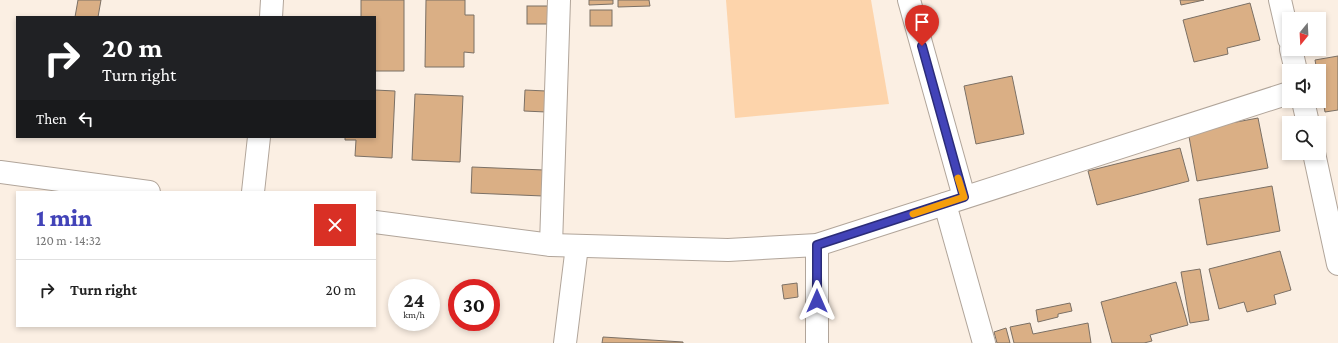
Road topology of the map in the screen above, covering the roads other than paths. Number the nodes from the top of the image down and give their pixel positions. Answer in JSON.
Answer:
{"nodes":[{"id":1,"x":272,"y":0,"type":"edge"},
{"id":2,"x":558,"y":0,"type":"edge"},
{"id":3,"x":909,"y":0,"type":"edge"},
{"id":4,"x":1280,"y":0,"type":"edge"},
{"id":5,"x":1283,"y":12,"type":"edge"},
{"id":6,"x":271,"y":16,"type":"edge"},
{"id":7,"x":1282,"y":95,"type":"edge"},
{"id":8,"x":259,"y":138,"type":"edge"},
{"id":9,"x":1316,"y":160,"type":"edge"},
{"id":10,"x":0,"y":172,"type":"edge"},
{"id":11,"x":142,"y":191,"type":"edge"},
{"id":12,"x":253,"y":191,"type":"edge"},
{"id":13,"x":954,"y":201,"type":"junction"},
{"id":14,"x":376,"y":222,"type":"edge"},
{"id":15,"x":551,"y":245,"type":"junction"},
{"id":16,"x":817,"y":245,"type":"junction"},
{"id":17,"x":577,"y":246,"type":"junction"},
{"id":18,"x":1338,"y":264,"type":"edge"},
{"id":19,"x":565,"y":343,"type":"edge"},
{"id":20,"x":817,"y":343,"type":"edge"},
{"id":21,"x":984,"y":343,"type":"edge"}],
"edges":[{"from":1,"to":6,"type":"street"},
{"from":2,"to":15,"type":"street"},
{"from":3,"to":13,"type":"street"},
{"from":4,"to":5,"type":"street"},
{"from":7,"to":13,"type":"street"},
{"from":8,"to":12,"type":"street"},
{"from":9,"to":18,"type":"street"},
{"from":10,"to":11,"type":"street"},
{"from":13,"to":16,"type":"street"},
{"from":13,"to":21,"type":"street"},
{"from":14,"to":15,"type":"street"},
{"from":15,"to":17,"type":"street"},
{"from":16,"to":17,"type":"street"},
{"from":16,"to":20,"type":"street"},
{"from":17,"to":19,"type":"street"}]}
